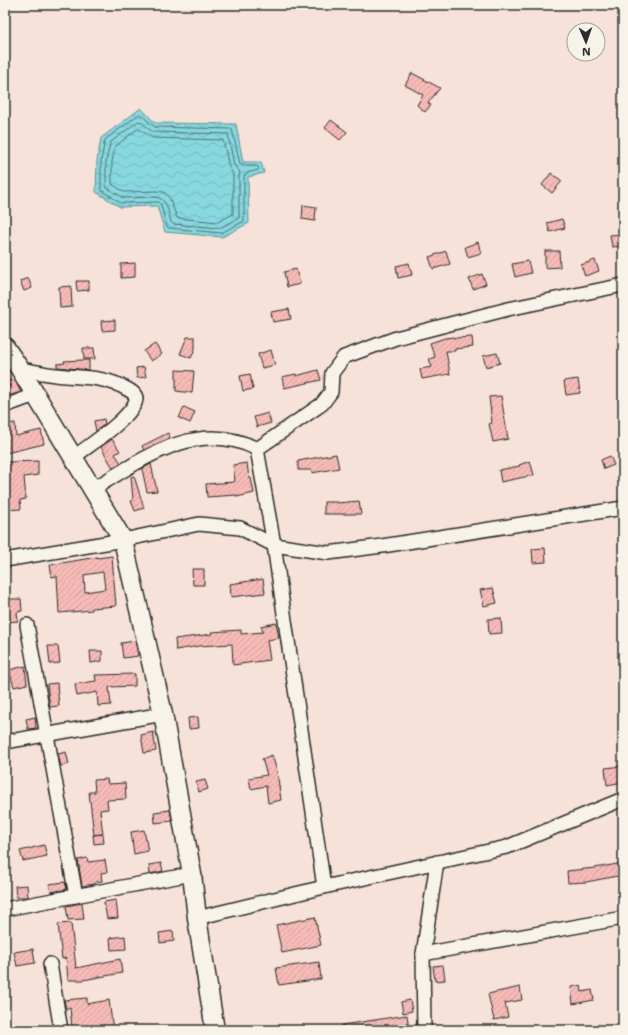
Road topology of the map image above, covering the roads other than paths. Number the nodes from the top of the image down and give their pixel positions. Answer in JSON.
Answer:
{"nodes":[{"id":1,"x":623,"y":285,"type":"edge"},
{"id":2,"x":5,"y":347,"type":"edge"},
{"id":3,"x":20,"y":369,"type":"junction"},
{"id":4,"x":35,"y":396,"type":"junction"},
{"id":5,"x":5,"y":406,"type":"edge"},
{"id":6,"x":257,"y":449,"type":"junction"},
{"id":7,"x":73,"y":458,"type":"junction"},
{"id":8,"x":93,"y":489,"type":"junction"},
{"id":9,"x":623,"y":508,"type":"edge"},
{"id":10,"x":123,"y":540,"type":"junction"},
{"id":11,"x":274,"y":545,"type":"junction"},
{"id":12,"x":5,"y":560,"type":"edge"},
{"id":13,"x":27,"y":626,"type":"dead end"},
{"id":14,"x":163,"y":714,"type":"junction"},
{"id":15,"x":47,"y":735,"type":"junction"},
{"id":16,"x":5,"y":742,"type":"edge"},
{"id":17,"x":623,"y":799,"type":"edge"},
{"id":18,"x":437,"y":862,"type":"junction"},
{"id":19,"x":192,"y":874,"type":"junction"},
{"id":20,"x":324,"y":887,"type":"junction"},
{"id":21,"x":76,"y":896,"type":"junction"},
{"id":22,"x":5,"y":909,"type":"edge"},
{"id":23,"x":197,"y":918,"type":"junction"},
{"id":24,"x":623,"y":918,"type":"edge"},
{"id":25,"x":423,"y":954,"type":"junction"},
{"id":26,"x":50,"y":964,"type":"dead end"},
{"id":27,"x":61,"y":1030,"type":"edge"},
{"id":28,"x":215,"y":1030,"type":"edge"},
{"id":29,"x":424,"y":1030,"type":"edge"}],
"edges":[{"from":1,"to":6,"type":"street"},
{"from":2,"to":3,"type":"main road"},
{"from":3,"to":4,"type":"main road"},
{"from":3,"to":7,"type":"street"},
{"from":4,"to":5,"type":"street"},
{"from":4,"to":7,"type":"main road"},
{"from":6,"to":8,"type":"street"},
{"from":6,"to":11,"type":"street"},
{"from":7,"to":8,"type":"main road"},
{"from":8,"to":10,"type":"main road"},
{"from":9,"to":11,"type":"street"},
{"from":10,"to":11,"type":"street"},
{"from":10,"to":12,"type":"street"},
{"from":10,"to":14,"type":"main road"},
{"from":11,"to":20,"type":"street"},
{"from":13,"to":15,"type":"street"},
{"from":14,"to":15,"type":"street"},
{"from":14,"to":19,"type":"main road"},
{"from":15,"to":16,"type":"street"},
{"from":15,"to":21,"type":"street"},
{"from":17,"to":18,"type":"street"},
{"from":18,"to":20,"type":"street"},
{"from":18,"to":25,"type":"street"},
{"from":19,"to":21,"type":"street"},
{"from":19,"to":23,"type":"main road"},
{"from":20,"to":23,"type":"street"},
{"from":21,"to":22,"type":"street"},
{"from":23,"to":28,"type":"main road"},
{"from":24,"to":25,"type":"street"},
{"from":25,"to":29,"type":"street"},
{"from":26,"to":27,"type":"street"}]}
